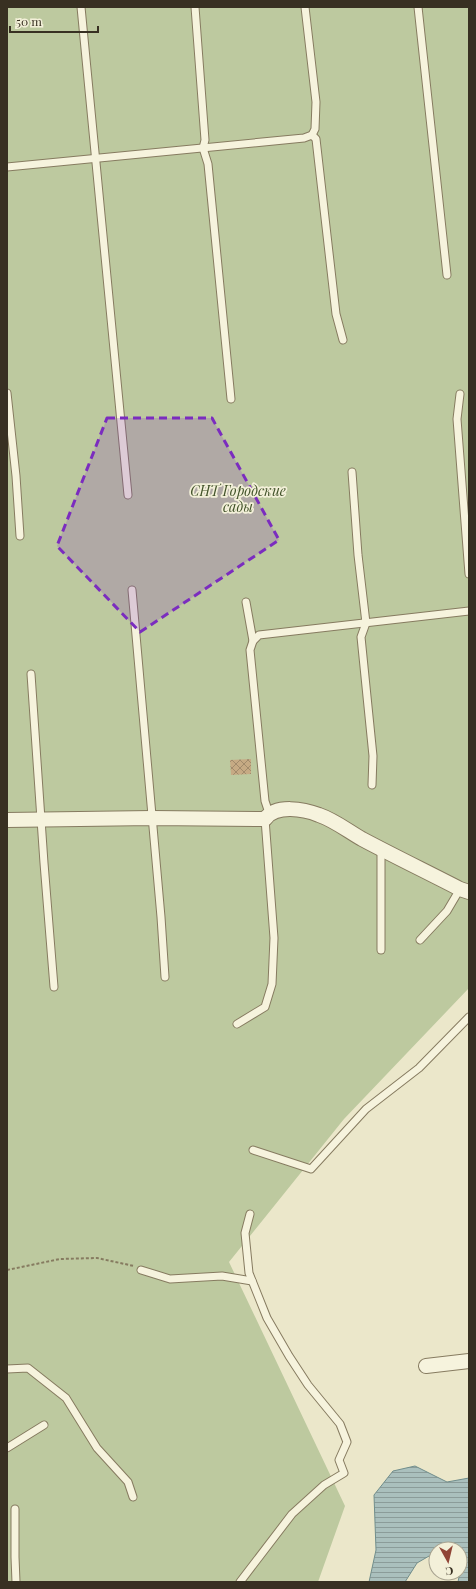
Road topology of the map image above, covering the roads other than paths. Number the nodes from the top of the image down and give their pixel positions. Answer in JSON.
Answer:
{"nodes":[{"id":1,"x":81,"y":7,"type":"edge"},
{"id":2,"x":195,"y":7,"type":"edge"},
{"id":3,"x":305,"y":7,"type":"edge"},
{"id":4,"x":418,"y":7,"type":"edge"},
{"id":5,"x":312,"y":134,"type":"junction"},
{"id":6,"x":203,"y":148,"type":"junction"},
{"id":7,"x":96,"y":159,"type":"junction"},
{"id":8,"x":7,"y":167,"type":"edge"},
{"id":9,"x":446,"y":275,"type":"dead end"},
{"id":10,"x":343,"y":340,"type":"dead end"},
{"id":11,"x":7,"y":393,"type":"edge"},
{"id":12,"x":460,"y":394,"type":"dead end"},
{"id":13,"x":231,"y":400,"type":"dead end"},
{"id":14,"x":352,"y":472,"type":"dead end"},
{"id":15,"x":128,"y":495,"type":"dead end"},
{"id":16,"x":20,"y":536,"type":"dead end"},
{"id":17,"x":469,"y":574,"type":"edge"},
{"id":18,"x":132,"y":590,"type":"dead end"},
{"id":19,"x":246,"y":602,"type":"dead end"},
{"id":20,"x":469,"y":611,"type":"edge"},
{"id":21,"x":366,"y":623,"type":"junction"},
{"id":22,"x":253,"y":641,"type":"junction"},
{"id":23,"x":31,"y":674,"type":"dead end"},
{"id":24,"x":372,"y":785,"type":"dead end"},
{"id":25,"x":268,"y":816,"type":"junction"},
{"id":26,"x":152,"y":818,"type":"junction"},
{"id":27,"x":7,"y":820,"type":"edge"},
{"id":28,"x":41,"y":820,"type":"junction"},
{"id":29,"x":381,"y":848,"type":"junction"},
{"id":30,"x":464,"y":890,"type":"edge"},
{"id":31,"x":420,"y":940,"type":"dead end"},
{"id":32,"x":381,"y":950,"type":"dead end"},
{"id":33,"x":165,"y":978,"type":"dead end"},
{"id":34,"x":54,"y":986,"type":"dead end"},
{"id":35,"x":469,"y":1017,"type":"edge"},
{"id":36,"x":237,"y":1024,"type":"dead end"},
{"id":37,"x":253,"y":1150,"type":"dead end"},
{"id":38,"x":250,"y":1214,"type":"dead end"},
{"id":39,"x":141,"y":1270,"type":"road end"},
{"id":40,"x":252,"y":1281,"type":"junction"},
{"id":41,"x":469,"y":1362,"type":"edge"},
{"id":42,"x":426,"y":1366,"type":"dead end"},
{"id":43,"x":7,"y":1369,"type":"edge"},
{"id":44,"x":44,"y":1425,"type":"dead end"},
{"id":45,"x":7,"y":1448,"type":"edge"},
{"id":46,"x":132,"y":1497,"type":"dead end"},
{"id":47,"x":15,"y":1509,"type":"dead end"},
{"id":48,"x":16,"y":1582,"type":"edge"},
{"id":49,"x":240,"y":1582,"type":"edge"}],
"edges":[{"from":1,"to":7,"type":"lane"},
{"from":2,"to":6,"type":"lane"},
{"from":3,"to":5,"type":"lane"},
{"from":4,"to":9,"type":"lane"},
{"from":5,"to":6,"type":"lane"},
{"from":5,"to":10,"type":"lane"},
{"from":6,"to":7,"type":"lane"},
{"from":6,"to":13,"type":"lane"},
{"from":7,"to":8,"type":"lane"},
{"from":7,"to":15,"type":"lane"},
{"from":11,"to":16,"type":"lane"},
{"from":12,"to":17,"type":"lane"},
{"from":14,"to":21,"type":"lane"},
{"from":18,"to":26,"type":"lane"},
{"from":19,"to":22,"type":"lane"},
{"from":20,"to":21,"type":"lane"},
{"from":21,"to":22,"type":"lane"},
{"from":21,"to":24,"type":"lane"},
{"from":22,"to":25,"type":"lane"},
{"from":23,"to":28,"type":"lane"},
{"from":25,"to":26,"type":"street"},
{"from":25,"to":29,"type":"street"},
{"from":25,"to":36,"type":"lane"},
{"from":26,"to":28,"type":"street"},
{"from":26,"to":33,"type":"lane"},
{"from":27,"to":28,"type":"street"},
{"from":28,"to":34,"type":"lane"},
{"from":29,"to":30,"type":"street"},
{"from":29,"to":32,"type":"lane"},
{"from":30,"to":31,"type":"lane"},
{"from":35,"to":37,"type":"lane"},
{"from":38,"to":40,"type":"lane"},
{"from":39,"to":40,"type":"lane"},
{"from":40,"to":49,"type":"lane"},
{"from":41,"to":42,"type":"street"},
{"from":43,"to":46,"type":"lane"},
{"from":44,"to":45,"type":"lane"},
{"from":47,"to":48,"type":"lane"}]}
